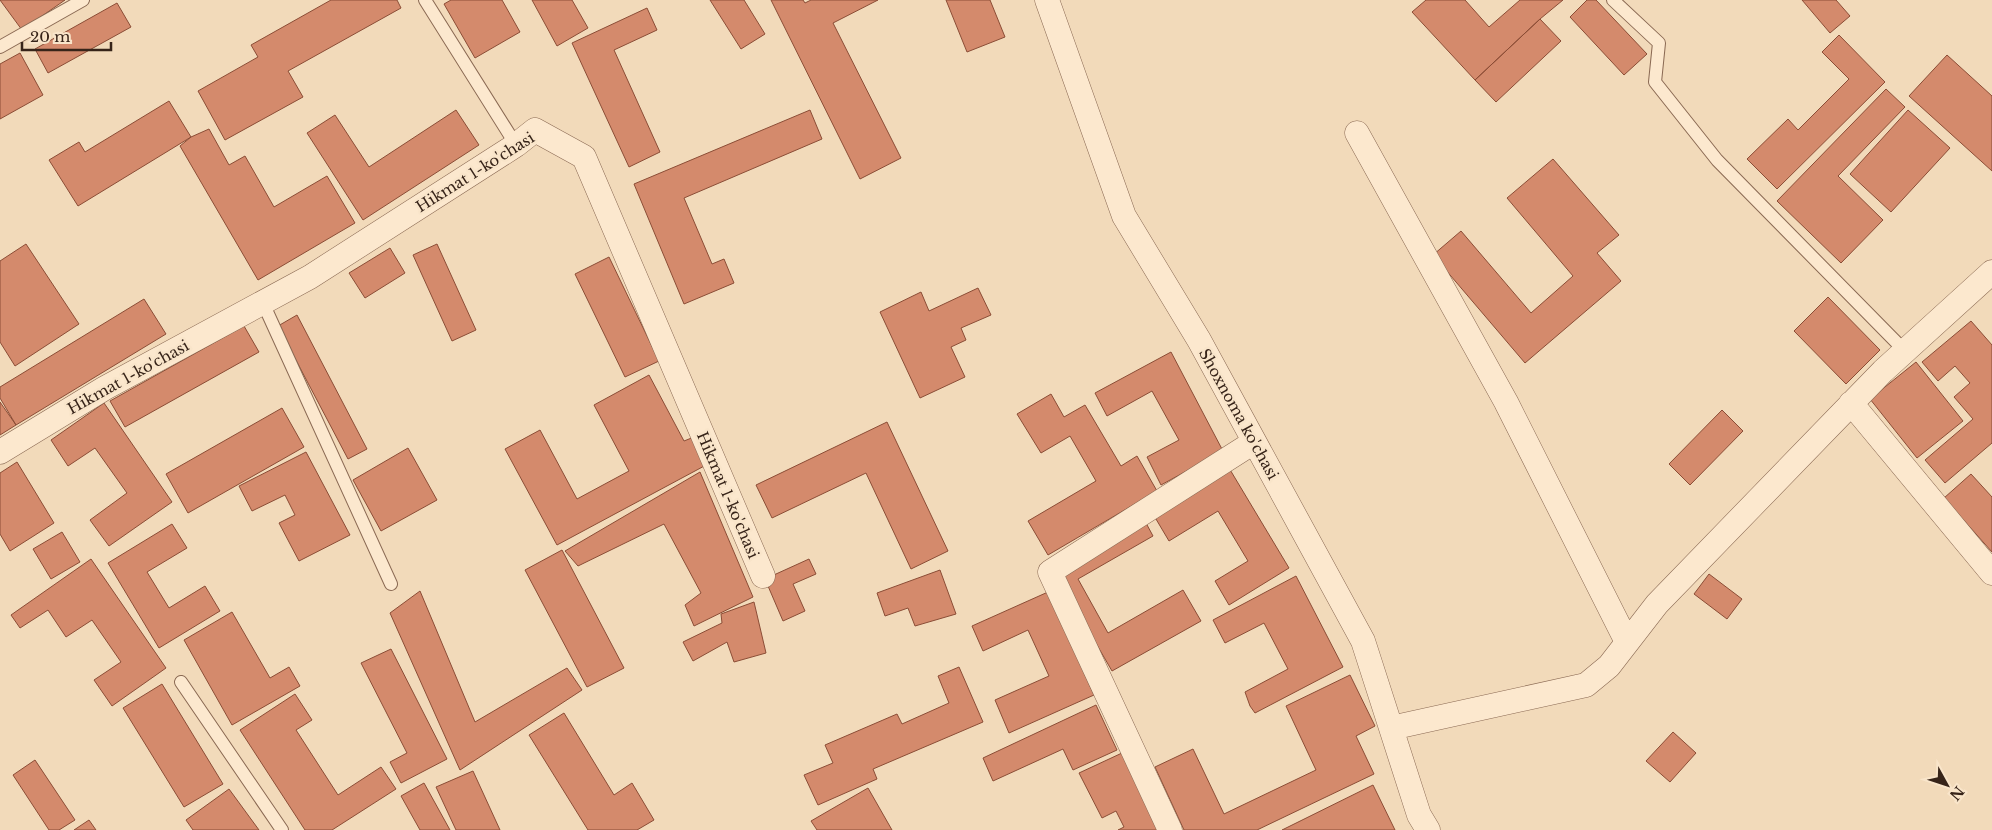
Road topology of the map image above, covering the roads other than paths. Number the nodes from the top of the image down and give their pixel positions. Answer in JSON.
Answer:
{"nodes":[{"id":1,"x":83,"y":0,"type":"edge"},
{"id":2,"x":425,"y":0,"type":"edge"},
{"id":3,"x":1047,"y":0,"type":"edge"},
{"id":4,"x":1613,"y":0,"type":"edge"},
{"id":5,"x":0,"y":48,"type":"edge"},
{"id":6,"x":1357,"y":133,"type":"dead end"},
{"id":7,"x":516,"y":146,"type":"junction"},
{"id":8,"x":1992,"y":272,"type":"edge"},
{"id":9,"x":263,"y":303,"type":"junction"},
{"id":10,"x":1904,"y":350,"type":"junction"},
{"id":11,"x":1851,"y":403,"type":"junction"},
{"id":12,"x":1254,"y":442,"type":"junction"},
{"id":13,"x":0,"y":452,"type":"edge"},
{"id":14,"x":1992,"y":573,"type":"edge"},
{"id":15,"x":763,"y":576,"type":"dead end"},
{"id":16,"x":391,"y":584,"type":"dead end"},
{"id":17,"x":1627,"y":642,"type":"junction"},
{"id":18,"x":181,"y":682,"type":"dead end"},
{"id":19,"x":1391,"y":728,"type":"junction"},
{"id":20,"x":282,"y":830,"type":"edge"},
{"id":21,"x":1170,"y":830,"type":"edge"},
{"id":22,"x":1428,"y":830,"type":"edge"}],
"edges":[{"from":1,"to":5,"type":"lane"},
{"from":2,"to":7,"type":"lane"},
{"from":3,"to":12,"type":"street","name":"Shoxnoma ko'chasi"},
{"from":4,"to":10,"type":"lane"},
{"from":6,"to":17,"type":"street"},
{"from":7,"to":9,"type":"street","name":"Hikmat 1-ko'chasi"},
{"from":7,"to":15,"type":"street","name":"Hikmat 1-ko'chasi"},
{"from":8,"to":10,"type":"street"},
{"from":9,"to":13,"type":"street","name":"Hikmat 1-ko'chasi"},
{"from":9,"to":16,"type":"lane"},
{"from":10,"to":11,"type":"street"},
{"from":11,"to":14,"type":"street"},
{"from":11,"to":17,"type":"street"},
{"from":12,"to":19,"type":"street","name":"Shoxnoma ko'chasi"},
{"from":12,"to":21,"type":"street"},
{"from":17,"to":19,"type":"street"},
{"from":18,"to":20,"type":"lane"},
{"from":19,"to":22,"type":"street","name":"Shoxnoma ko'chasi"}]}
